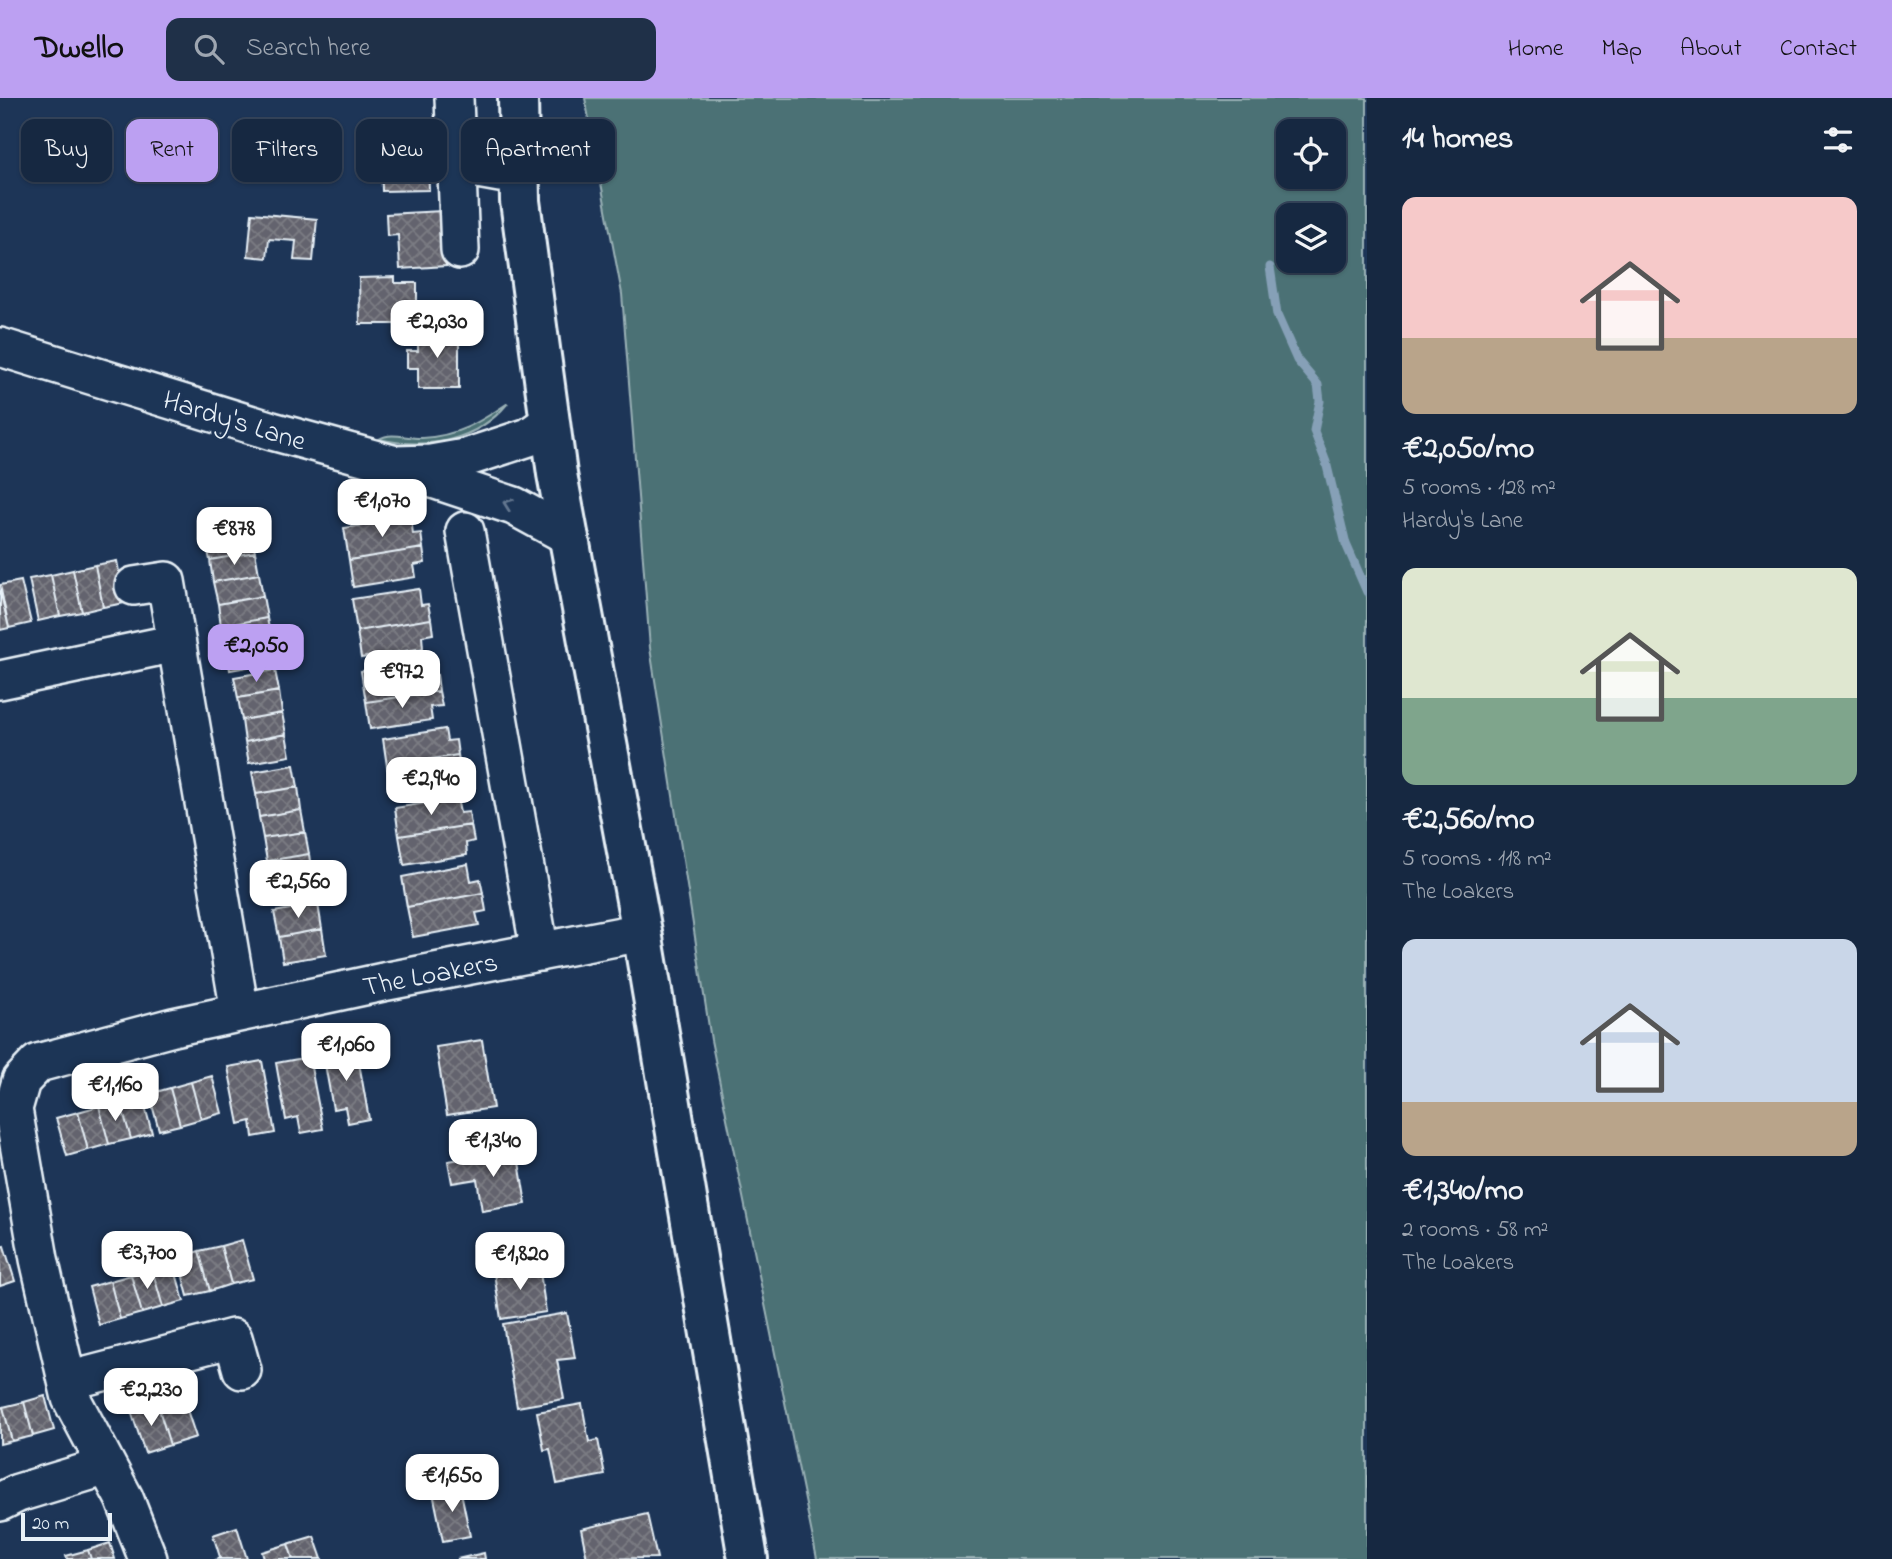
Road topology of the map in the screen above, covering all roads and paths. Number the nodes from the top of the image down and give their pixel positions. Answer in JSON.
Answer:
{"nodes":[{"id":1,"x":454,"y":98,"type":"edge"},
{"id":2,"x":518,"y":98,"type":"edge"},
{"id":3,"x":519,"y":119,"type":"edge"},
{"id":4,"x":456,"y":165,"type":"junction"},
{"id":5,"x":461,"y":166,"type":"edge"},
{"id":6,"x":520,"y":182,"type":"edge"},
{"id":7,"x":460,"y":250,"type":"dead end"},
{"id":8,"x":0,"y":347,"type":"edge"},
{"id":9,"x":550,"y":422,"type":"junction"},
{"id":10,"x":396,"y":465,"type":"junction"},
{"id":11,"x":465,"y":531,"type":"dead end"},
{"id":12,"x":569,"y":536,"type":"junction"},
{"id":13,"x":134,"y":586,"type":"dead end"},
{"id":14,"x":176,"y":643,"type":"junction"},
{"id":15,"x":0,"y":680,"type":"edge"},
{"id":16,"x":642,"y":932,"type":"junction"},
{"id":17,"x":540,"y":952,"type":"junction"},
{"id":18,"x":240,"y":1013,"type":"junction"},
{"id":19,"x":14,"y":1194,"type":"edge"},
{"id":20,"x":242,"y":1370,"type":"dead end"},
{"id":21,"x":68,"y":1381,"type":"junction"},
{"id":22,"x":107,"y":1466,"type":"junction"},
{"id":23,"x":0,"y":1502,"type":"edge"},
{"id":24,"x":148,"y":1559,"type":"edge"},
{"id":25,"x":748,"y":1559,"type":"edge"}],
"edges":[{"from":1,"to":4,"type":"street"},
{"from":2,"to":3,"type":"main road"},
{"from":4,"to":5,"type":"street"},
{"from":4,"to":7,"type":"street"},
{"from":6,"to":9,"type":"main road"},
{"from":8,"to":10,"type":"street","name":"Hardy's Lane"},
{"from":9,"to":10,"type":"street","name":"Hardy's Lane"},
{"from":9,"to":12,"type":"main road"},
{"from":12,"to":10,"type":"street","one_way":true},
{"from":11,"to":17,"type":"street"},
{"from":12,"to":16,"type":"main road"},
{"from":13,"to":14,"type":"street"},
{"from":14,"to":15,"type":"street"},
{"from":14,"to":18,"type":"street"},
{"from":16,"to":17,"type":"street","name":"The Loakers"},
{"from":16,"to":25,"type":"main road"},
{"from":17,"to":18,"type":"street","name":"The Loakers"},
{"from":18,"to":19,"type":"street","name":"The Loakers"},
{"from":19,"to":21,"type":"street","name":"The Loakers"},
{"from":20,"to":21,"type":"street"},
{"from":21,"to":22,"type":"street","name":"The Loakers"},
{"from":22,"to":23,"type":"street"},
{"from":22,"to":24,"type":"street","name":"The Loakers"}]}
